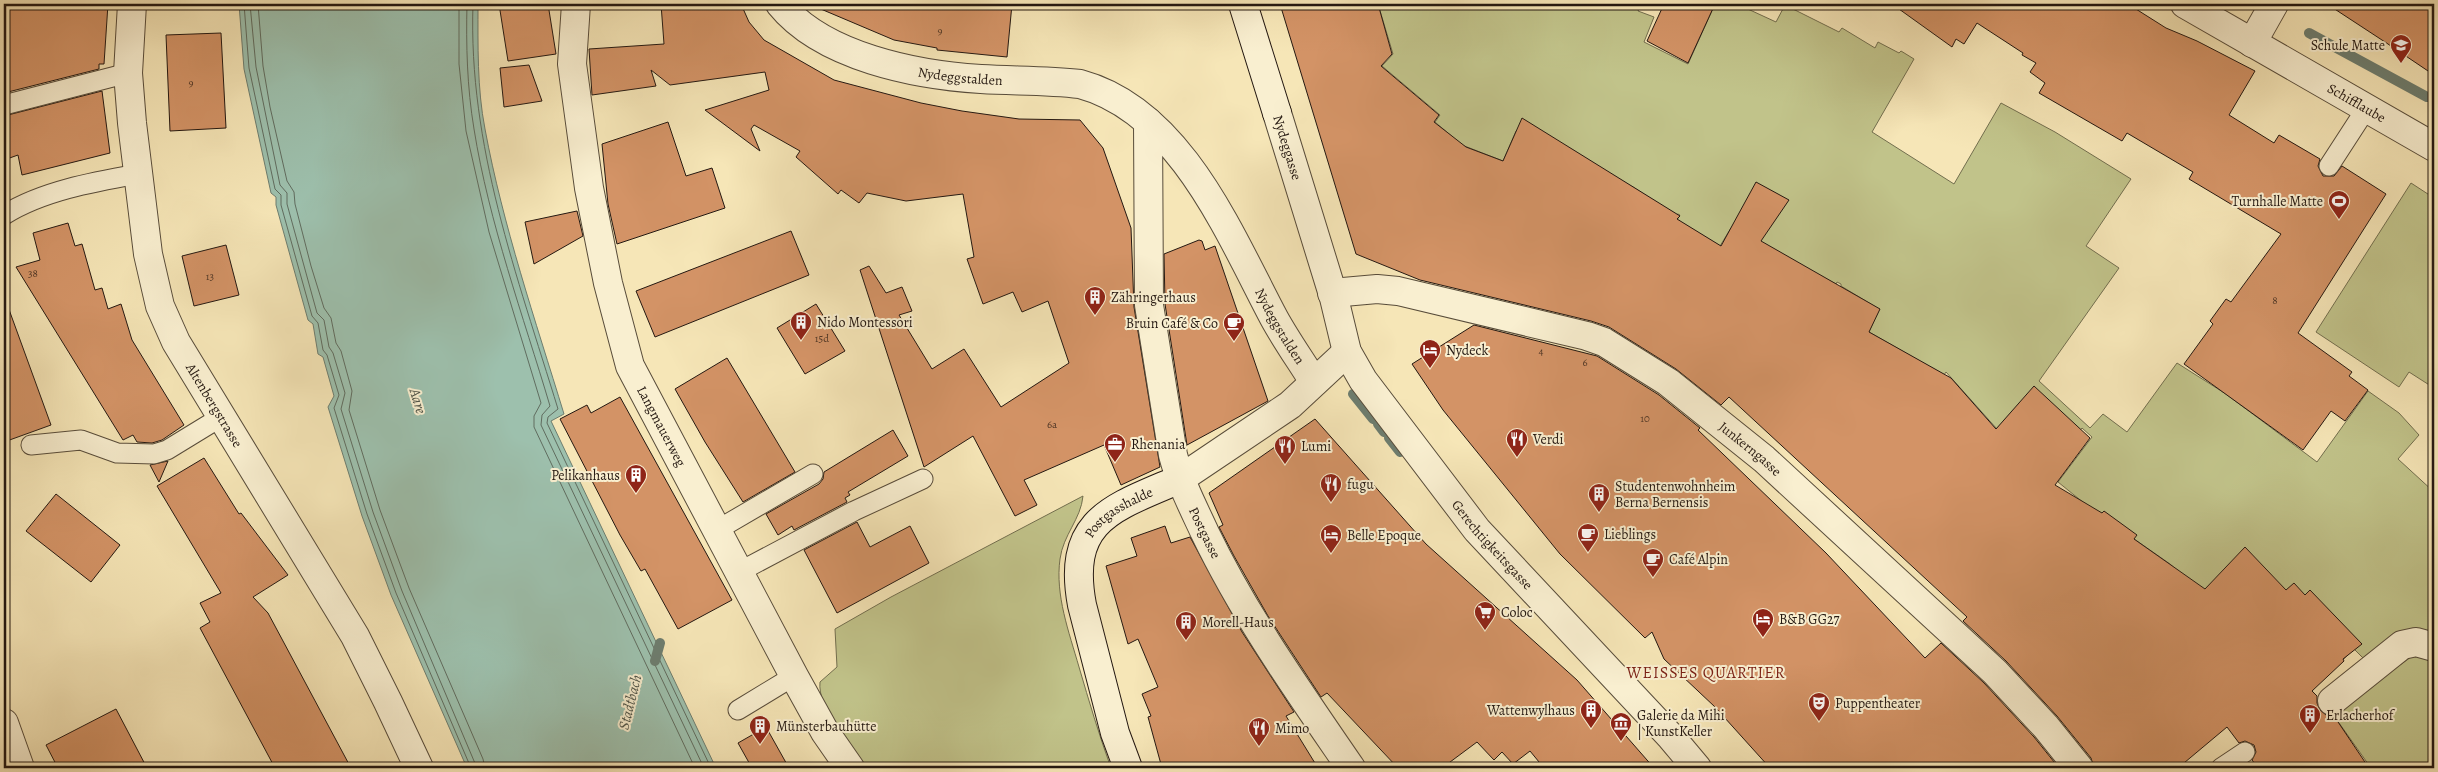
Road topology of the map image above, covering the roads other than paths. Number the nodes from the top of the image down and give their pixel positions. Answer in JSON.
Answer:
{"nodes":[{"id":1,"x":132,"y":4,"type":"edge"},
{"id":2,"x":576,"y":4,"type":"edge"},
{"id":3,"x":780,"y":4,"type":"edge"},
{"id":4,"x":1243,"y":4,"type":"edge"},
{"id":5,"x":2185,"y":4,"type":"edge"},
{"id":6,"x":2274,"y":4,"type":"edge"},
{"id":7,"x":2252,"y":43,"type":"junction"},
{"id":8,"x":128,"y":73,"type":"junction"},
{"id":9,"x":4,"y":105,"type":"edge"},
{"id":10,"x":2366,"y":109,"type":"junction"},
{"id":11,"x":1148,"y":122,"type":"junction"},
{"id":12,"x":2434,"y":147,"type":"edge"},
{"id":13,"x":2329,"y":166,"type":"dead end"},
{"id":14,"x":138,"y":174,"type":"junction"},
{"id":15,"x":4,"y":215,"type":"edge"},
{"id":16,"x":1332,"y":293,"type":"junction"},
{"id":17,"x":1346,"y":352,"type":"junction"},
{"id":18,"x":1314,"y":382,"type":"junction"},
{"id":19,"x":221,"y":417,"type":"junction"},
{"id":20,"x":31,"y":445,"type":"dead end"},
{"id":21,"x":813,"y":474,"type":"dead end"},
{"id":22,"x":922,"y":479,"type":"dead end"},
{"id":23,"x":1180,"y":479,"type":"junction"},
{"id":24,"x":718,"y":530,"type":"junction"},
{"id":25,"x":739,"y":572,"type":"junction"},
{"id":26,"x":2434,"y":647,"type":"edge"},
{"id":27,"x":794,"y":676,"type":"junction"},
{"id":28,"x":2332,"y":701,"type":"dead end"},
{"id":29,"x":738,"y":710,"type":"dead end"},
{"id":30,"x":4,"y":723,"type":"edge"},
{"id":31,"x":2245,"y":752,"type":"dead end"},
{"id":32,"x":20,"y":768,"type":"edge"},
{"id":33,"x":419,"y":768,"type":"edge"},
{"id":34,"x":850,"y":768,"type":"edge"},
{"id":35,"x":1128,"y":768,"type":"edge"},
{"id":36,"x":1351,"y":768,"type":"edge"},
{"id":37,"x":1697,"y":768,"type":"edge"},
{"id":38,"x":2079,"y":768,"type":"edge"},
{"id":39,"x":2221,"y":768,"type":"edge"}],
"edges":[{"from":1,"to":8,"type":"street","name":"Altenbergstrasse"},
{"from":2,"to":24,"type":"street","name":"Langmauerweg"},
{"from":3,"to":11,"type":"street","name":"Nydeggstalden"},
{"from":4,"to":16,"type":"street","name":"Nydeggasse"},
{"from":5,"to":7,"type":"street","name":"Schifflaube"},
{"from":6,"to":7,"type":"street"},
{"from":7,"to":10,"type":"street","name":"Schifflaube"},
{"from":8,"to":9,"type":"lane"},
{"from":8,"to":14,"type":"street","name":"Altenbergstrasse"},
{"from":10,"to":12,"type":"street","name":"Schifflaube"},
{"from":10,"to":13,"type":"lane"},
{"from":11,"to":18,"type":"street","name":"Nydeggstalden"},
{"from":11,"to":23,"type":"street","name":"Postgasse"},
{"from":14,"to":15,"type":"lane"},
{"from":14,"to":19,"type":"street","name":"Altenbergstrasse"},
{"from":16,"to":17,"type":"street","name":"Gerechtigkeitsgasse"},
{"from":16,"to":38,"type":"street","name":"Junkerngasse"},
{"from":17,"to":18,"type":"street","name":"Postgasshalde"},
{"from":17,"to":37,"type":"street","name":"Gerechtigkeitsgasse"},
{"from":18,"to":23,"type":"street","name":"Postgasshalde"},
{"from":19,"to":20,"type":"lane"},
{"from":19,"to":33,"type":"street","name":"Altenbergstrasse"},
{"from":21,"to":24,"type":"lane"},
{"from":22,"to":25,"type":"lane"},
{"from":23,"to":35,"type":"street","name":"Postgasshalde"},
{"from":23,"to":36,"type":"street","name":"Postgasse"},
{"from":24,"to":25,"type":"street","name":"Langmauerweg"},
{"from":25,"to":27,"type":"street","name":"Langmauerweg"},
{"from":26,"to":28,"type":"street"},
{"from":27,"to":29,"type":"lane"},
{"from":27,"to":34,"type":"street","name":"Langmauerweg"},
{"from":30,"to":32,"type":"street"},
{"from":31,"to":39,"type":"lane"}]}
